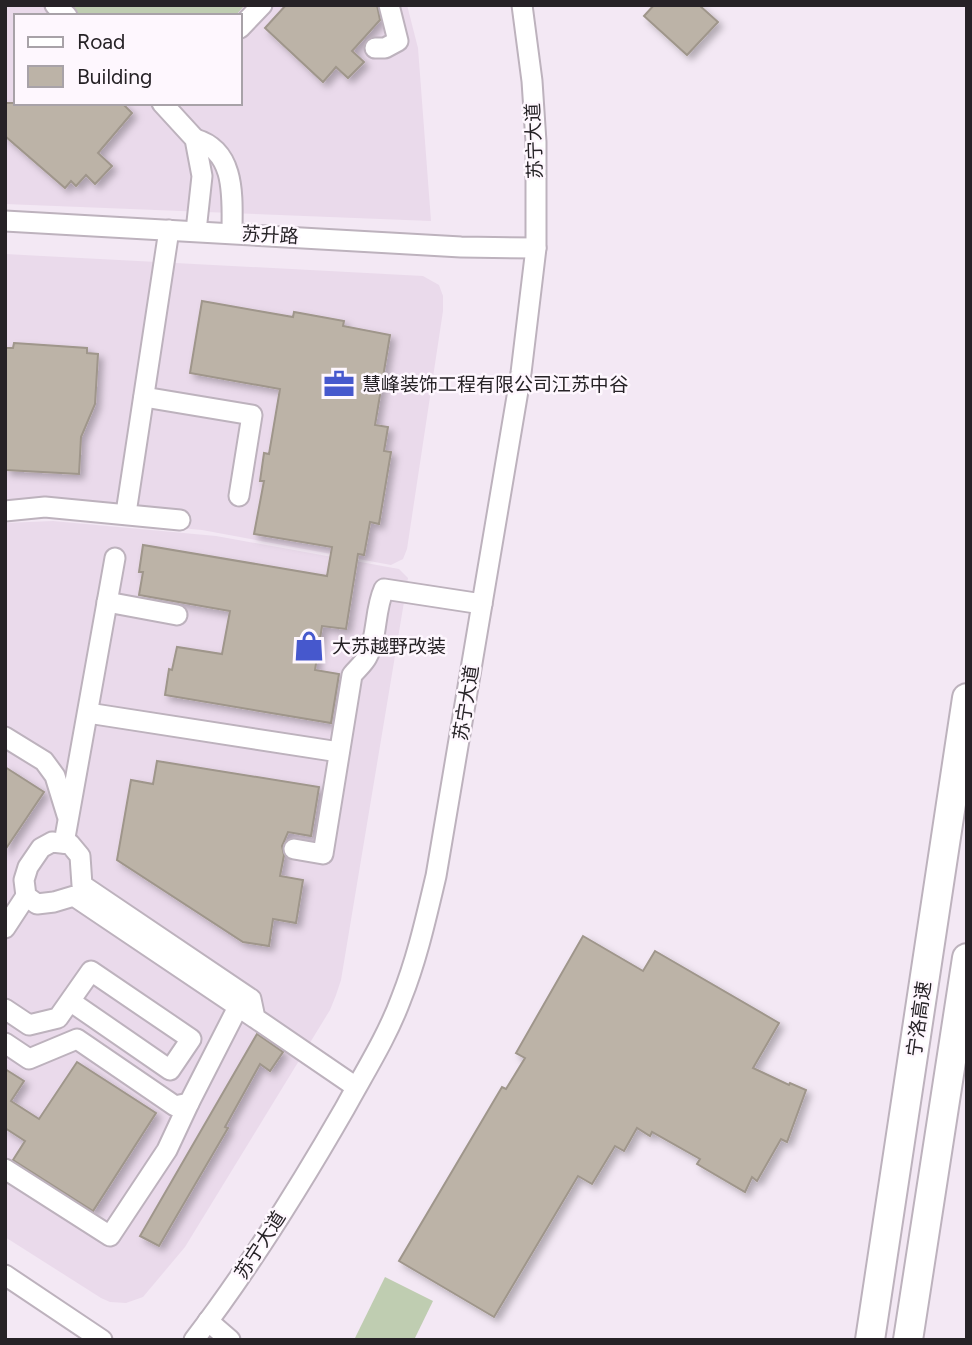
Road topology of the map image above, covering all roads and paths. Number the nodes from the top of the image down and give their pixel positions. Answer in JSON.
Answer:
{"nodes":[{"id":1,"x":262,"y":5,"type":"edge"},
{"id":2,"x":389,"y":5,"type":"edge"},
{"id":3,"x":522,"y":5,"type":"edge"},
{"id":4,"x":242,"y":26,"type":"edge"},
{"id":5,"x":375,"y":48,"type":"dead end"},
{"id":6,"x":166,"y":105,"type":"edge"},
{"id":7,"x":195,"y":139,"type":"junction"},
{"id":8,"x":5,"y":221,"type":"edge"},
{"id":9,"x":169,"y":230,"type":"junction"},
{"id":10,"x":195,"y":231,"type":"junction"},
{"id":11,"x":232,"y":233,"type":"junction"},
{"id":12,"x":536,"y":248,"type":"junction"},
{"id":13,"x":144,"y":397,"type":"junction"},
{"id":14,"x":239,"y":496,"type":"dead end"},
{"id":15,"x":5,"y":511,"type":"edge"},
{"id":16,"x":126,"y":513,"type":"junction"},
{"id":17,"x":180,"y":520,"type":"dead end"},
{"id":18,"x":115,"y":558,"type":"dead end"},
{"id":19,"x":107,"y":603,"type":"junction"},
{"id":20,"x":482,"y":604,"type":"junction"},
{"id":21,"x":177,"y":615,"type":"dead end"},
{"id":22,"x":967,"y":698,"type":"edge"},
{"id":23,"x":88,"y":713,"type":"junction"},
{"id":24,"x":5,"y":737,"type":"edge"},
{"id":25,"x":339,"y":752,"type":"junction"},
{"id":26,"x":69,"y":819,"type":"junction"},
{"id":27,"x":65,"y":843,"type":"junction"},
{"id":28,"x":294,"y":849,"type":"dead end"},
{"id":29,"x":26,"y":896,"type":"junction"},
{"id":30,"x":5,"y":928,"type":"edge"},
{"id":31,"x":967,"y":958,"type":"edge"},
{"id":32,"x":70,"y":1001,"type":"junction"},
{"id":33,"x":5,"y":1009,"type":"edge"},
{"id":34,"x":247,"y":1012,"type":"junction"},
{"id":35,"x":5,"y":1043,"type":"edge"},
{"id":36,"x":356,"y":1087,"type":"junction"},
{"id":37,"x":189,"y":1103,"type":"junction"},
{"id":38,"x":5,"y":1169,"type":"edge"},
{"id":39,"x":5,"y":1275,"type":"edge"},
{"id":40,"x":208,"y":1321,"type":"junction"},
{"id":41,"x":102,"y":1340,"type":"edge"},
{"id":42,"x":194,"y":1340,"type":"edge"},
{"id":43,"x":230,"y":1340,"type":"edge"},
{"id":44,"x":870,"y":1340,"type":"edge"},
{"id":45,"x":908,"y":1340,"type":"edge"}],
"edges":[{"from":1,"to":4,"type":"street"},
{"from":2,"to":5,"type":"street"},
{"from":3,"to":12,"type":"street","name":"苏宁大道"},
{"from":6,"to":7,"type":"street"},
{"from":7,"to":10,"type":"street"},
{"from":7,"to":11,"type":"street"},
{"from":8,"to":9,"type":"street","name":"苏升路"},
{"from":9,"to":10,"type":"street","name":"苏升路"},
{"from":9,"to":13,"type":"street"},
{"from":10,"to":11,"type":"street","name":"苏升路"},
{"from":11,"to":12,"type":"street","name":"苏升路"},
{"from":12,"to":20,"type":"street","name":"苏宁大道"},
{"from":13,"to":14,"type":"street"},
{"from":13,"to":16,"type":"street"},
{"from":15,"to":16,"type":"street"},
{"from":16,"to":17,"type":"street"},
{"from":18,"to":19,"type":"street"},
{"from":19,"to":21,"type":"street"},
{"from":19,"to":23,"type":"street"},
{"from":20,"to":25,"type":"street"},
{"from":20,"to":36,"type":"street","name":"苏宁大道"},
{"from":22,"to":44,"type":"highway","name":"宁洛高速"},
{"from":23,"to":25,"type":"street"},
{"from":23,"to":26,"type":"street"},
{"from":24,"to":26,"type":"street"},
{"from":25,"to":28,"type":"street"},
{"from":26,"to":27,"type":"street"},
{"from":27,"to":29,"type":"street"},
{"from":27,"to":34,"type":"street"},
{"from":29,"to":30,"type":"street"},
{"from":29,"to":34,"type":"street"},
{"from":31,"to":45,"type":"highway","name":"宁洛高速"},
{"from":32,"to":32,"type":"street"},
{"from":32,"to":33,"type":"street"},
{"from":34,"to":36,"type":"street"},
{"from":34,"to":37,"type":"street"},
{"from":35,"to":37,"type":"street"},
{"from":36,"to":40,"type":"street","name":"苏宁大道"},
{"from":37,"to":38,"type":"street"},
{"from":39,"to":41,"type":"street"},
{"from":40,"to":42,"type":"street","name":"苏宁大道"},
{"from":40,"to":43,"type":"street"}]}
